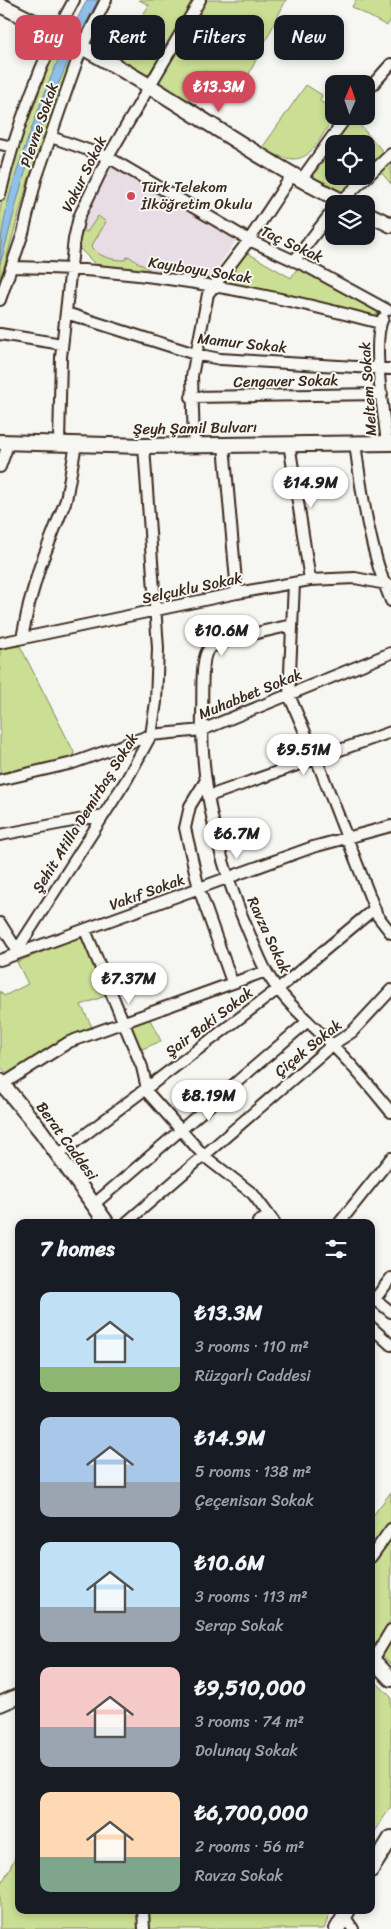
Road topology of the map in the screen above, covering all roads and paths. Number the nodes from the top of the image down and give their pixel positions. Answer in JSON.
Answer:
{"nodes":[{"id":1,"x":74,"y":0,"type":"edge"},
{"id":2,"x":106,"y":0,"type":"edge"},
{"id":3,"x":200,"y":0,"type":"edge"},
{"id":4,"x":0,"y":5,"type":"edge"},
{"id":5,"x":21,"y":15,"type":"edge"},
{"id":6,"x":66,"y":15,"type":"edge"},
{"id":7,"x":81,"y":47,"type":"joint"},
{"id":8,"x":46,"y":60,"type":"edge"},
{"id":9,"x":77,"y":60,"type":"edge"},
{"id":10,"x":391,"y":64,"type":"edge"},
{"id":11,"x":375,"y":82,"type":"edge"},
{"id":12,"x":149,"y":86,"type":"junction"},
{"id":13,"x":340,"y":125,"type":"edge"},
{"id":14,"x":51,"y":138,"type":"junction"},
{"id":15,"x":0,"y":144,"type":"edge"},
{"id":16,"x":13,"y":147,"type":"junction"},
{"id":17,"x":391,"y":154,"type":"edge"},
{"id":18,"x":108,"y":157,"type":"junction"},
{"id":19,"x":297,"y":178,"type":"junction"},
{"id":20,"x":0,"y":195,"type":"edge"},
{"id":21,"x":325,"y":195,"type":"edge"},
{"id":22,"x":349,"y":195,"type":"edge"},
{"id":23,"x":375,"y":217,"type":"edge"},
{"id":24,"x":325,"y":222,"type":"edge"},
{"id":25,"x":391,"y":225,"type":"edge"},
{"id":26,"x":249,"y":240,"type":"junction"},
{"id":27,"x":294,"y":260,"type":"junction"},
{"id":28,"x":13,"y":267,"type":"junction"},
{"id":29,"x":71,"y":267,"type":"junction"},
{"id":30,"x":212,"y":286,"type":"junction"},
{"id":31,"x":0,"y":300,"type":"edge"},
{"id":32,"x":389,"y":308,"type":"edge"},
{"id":33,"x":66,"y":313,"type":"junction"},
{"id":34,"x":380,"y":323,"type":"junction"},
{"id":35,"x":0,"y":334,"type":"edge"},
{"id":36,"x":62,"y":344,"type":"junction"},
{"id":37,"x":195,"y":354,"type":"junction"},
{"id":38,"x":380,"y":369,"type":"junction"},
{"id":39,"x":391,"y":369,"type":"edge"},
{"id":40,"x":382,"y":394,"type":"junction"},
{"id":41,"x":192,"y":397,"type":"junction"},
{"id":42,"x":4,"y":442,"type":"edge"},
{"id":43,"x":59,"y":443,"type":"junction"},
{"id":44,"x":289,"y":443,"type":"junction"},
{"id":45,"x":355,"y":443,"type":"junction"},
{"id":46,"x":389,"y":443,"type":"edge"},
{"id":47,"x":76,"y":444,"type":"junction"},
{"id":48,"x":224,"y":444,"type":"junction"},
{"id":49,"x":194,"y":445,"type":"junction"},
{"id":50,"x":144,"y":446,"type":"junction"},
{"id":51,"x":0,"y":467,"type":"edge"},
{"id":52,"x":310,"y":580,"type":"junction"},
{"id":53,"x":294,"y":583,"type":"junction"},
{"id":54,"x":387,"y":585,"type":"edge"},
{"id":55,"x":237,"y":593,"type":"junction"},
{"id":56,"x":391,"y":601,"type":"edge"},
{"id":57,"x":155,"y":611,"type":"junction"},
{"id":58,"x":292,"y":625,"type":"junction"},
{"id":59,"x":22,"y":638,"type":"junction"},
{"id":60,"x":0,"y":643,"type":"edge"},
{"id":61,"x":391,"y":653,"type":"edge"},
{"id":62,"x":289,"y":695,"type":"junction"},
{"id":63,"x":202,"y":730,"type":"junction"},
{"id":64,"x":391,"y":732,"type":"edge"},
{"id":65,"x":151,"y":735,"type":"junction"},
{"id":66,"x":316,"y":758,"type":"junction"},
{"id":67,"x":0,"y":780,"type":"edge"},
{"id":68,"x":206,"y":780,"type":"junction"},
{"id":69,"x":209,"y":796,"type":"junction"},
{"id":70,"x":104,"y":815,"type":"junction"},
{"id":71,"x":391,"y":826,"type":"edge"},
{"id":72,"x":0,"y":835,"type":"edge"},
{"id":73,"x":346,"y":837,"type":"junction"},
{"id":74,"x":229,"y":878,"type":"junction"},
{"id":75,"x":199,"y":889,"type":"junction"},
{"id":76,"x":374,"y":909,"type":"junction"},
{"id":77,"x":0,"y":923,"type":"edge"},
{"id":78,"x":85,"y":930,"type":"junction"},
{"id":79,"x":391,"y":933,"type":"edge"},
{"id":80,"x":18,"y":951,"type":"junction"},
{"id":81,"x":0,"y":960,"type":"edge"},
{"id":82,"x":266,"y":971,"type":"junction"},
{"id":83,"x":232,"y":982,"type":"junction"},
{"id":84,"x":278,"y":989,"type":"junction"},
{"id":85,"x":391,"y":990,"type":"edge"},
{"id":86,"x":308,"y":1021,"type":"junction"},
{"id":87,"x":123,"y":1022,"type":"junction"},
{"id":88,"x":332,"y":1045,"type":"junction"},
{"id":89,"x":1,"y":1082,"type":"edge"},
{"id":90,"x":146,"y":1089,"type":"junction"},
{"id":91,"x":391,"y":1112,"type":"edge"},
{"id":92,"x":179,"y":1131,"type":"junction"},
{"id":93,"x":58,"y":1155,"type":"junction"},
{"id":94,"x":204,"y":1156,"type":"junction"},
{"id":95,"x":391,"y":1158,"type":"edge"},
{"id":96,"x":93,"y":1205,"type":"junction"},
{"id":97,"x":104,"y":1219,"type":"edge"},
{"id":98,"x":130,"y":1219,"type":"edge"},
{"id":99,"x":271,"y":1219,"type":"edge"},
{"id":100,"x":342,"y":1219,"type":"edge"},
{"id":101,"x":391,"y":1278,"type":"edge"},
{"id":102,"x":375,"y":1298,"type":"edge"},
{"id":103,"x":375,"y":1302,"type":"edge"},
{"id":104,"x":391,"y":1312,"type":"edge"},
{"id":105,"x":375,"y":1331,"type":"edge"},
{"id":106,"x":391,"y":1345,"type":"edge"},
{"id":107,"x":391,"y":1529,"type":"edge"},
{"id":108,"x":375,"y":1551,"type":"edge"},
{"id":109,"x":391,"y":1630,"type":"edge"},
{"id":110,"x":375,"y":1654,"type":"edge"},
{"id":111,"x":375,"y":1662,"type":"edge"},
{"id":112,"x":391,"y":1678,"type":"edge"},
{"id":113,"x":15,"y":1698,"type":"edge"},
{"id":114,"x":0,"y":1704,"type":"edge"},
{"id":115,"x":391,"y":1838,"type":"edge"},
{"id":116,"x":375,"y":1864,"type":"edge"},
{"id":117,"x":143,"y":1914,"type":"edge"},
{"id":118,"x":346,"y":1914,"type":"edge"},
{"id":119,"x":346,"y":1914,"type":"edge"},
{"id":120,"x":144,"y":1929,"type":"edge"},
{"id":121,"x":338,"y":1929,"type":"edge"},
{"id":122,"x":353,"y":1929,"type":"edge"}],
"edges":[{"from":1,"to":6,"type":"street"},
{"from":2,"to":7,"type":"street","name":"Plevne Sokak"},
{"from":3,"to":12,"type":"street","name":"Vakur Sokak"},
{"from":4,"to":5,"type":"street"},
{"from":7,"to":12,"type":"street"},
{"from":8,"to":16,"type":"street"},
{"from":9,"to":14,"type":"street","name":"Plevne Sokak"},
{"from":10,"to":11,"type":"street"},
{"from":12,"to":18,"type":"street","name":"Vakur Sokak"},
{"from":12,"to":19,"type":"street"},
{"from":13,"to":19,"type":"street"},
{"from":14,"to":18,"type":"street","name":"Taç Sokak"},
{"from":14,"to":28,"type":"street","name":"Plevne Sokak"},
{"from":15,"to":16,"type":"street"},
{"from":16,"to":20,"type":"street"},
{"from":17,"to":22,"type":"street"},
{"from":18,"to":26,"type":"street","name":"Taç Sokak"},
{"from":18,"to":29,"type":"street","name":"Vakur Sokak"},
{"from":19,"to":21,"type":"street"},
{"from":19,"to":26,"type":"street"},
{"from":23,"to":25,"type":"street"},
{"from":24,"to":27,"type":"street"},
{"from":26,"to":27,"type":"street","name":"Taç Sokak"},
{"from":26,"to":30,"type":"street"},
{"from":27,"to":32,"type":"street","name":"Taç Sokak"},
{"from":28,"to":29,"type":"street","name":"Kayıboyu Sokak"},
{"from":28,"to":31,"type":"street","name":"Plevne Sokak"},
{"from":29,"to":30,"type":"street","name":"Kayıboyu Sokak"},
{"from":29,"to":33,"type":"street","name":"Vakur Sokak"},
{"from":30,"to":34,"type":"street","name":"Kayıboyu Sokak"},
{"from":30,"to":37,"type":"street"},
{"from":32,"to":34,"type":"street","name":"Meltem Sokak"},
{"from":33,"to":36,"type":"street","name":"Vakur Sokak"},
{"from":33,"to":37,"type":"street","name":"Mamur Sokak"},
{"from":34,"to":38,"type":"street","name":"Meltem Sokak"},
{"from":35,"to":36,"type":"street"},
{"from":36,"to":43,"type":"street","name":"Vakur Sokak"},
{"from":37,"to":38,"type":"street","name":"Mamur Sokak"},
{"from":37,"to":41,"type":"street"},
{"from":38,"to":39,"type":"street","name":"Mamur Sokak"},
{"from":38,"to":40,"type":"street","name":"Meltem Sokak"},
{"from":40,"to":41,"type":"street","name":"Cengaver Sokak"},
{"from":40,"to":46,"type":"street","name":"Meltem Sokak"},
{"from":41,"to":49,"type":"street"},
{"from":42,"to":43,"type":"street","name":"Şeyh Şamil Bulvarı"},
{"from":42,"to":51,"type":"street"},
{"from":43,"to":47,"type":"street","name":"Şeyh Şamil Bulvarı"},
{"from":44,"to":45,"type":"street","name":"Şeyh Şamil Bulvarı"},
{"from":44,"to":48,"type":"street","name":"Şeyh Şamil Bulvarı"},
{"from":44,"to":52,"type":"street"},
{"from":45,"to":46,"type":"street","name":"Şeyh Şamil Bulvarı"},
{"from":45,"to":54,"type":"street"},
{"from":47,"to":50,"type":"street","name":"Şeyh Şamil Bulvarı"},
{"from":47,"to":59,"type":"street"},
{"from":48,"to":49,"type":"street","name":"Şeyh Şamil Bulvarı"},
{"from":48,"to":55,"type":"street"},
{"from":49,"to":50,"type":"street","name":"Şeyh Şamil Bulvarı"},
{"from":50,"to":57,"type":"street","name":"Şehit Atilla Demirbaş Sokak"},
{"from":52,"to":53,"type":"street","name":"Selçuklu Sokak"},
{"from":52,"to":54,"type":"street","name":"Selçuklu Sokak"},
{"from":53,"to":55,"type":"street","name":"Selçuklu Sokak"},
{"from":53,"to":58,"type":"street"},
{"from":54,"to":56,"type":"street"},
{"from":55,"to":57,"type":"street","name":"Selçuklu Sokak"},
{"from":57,"to":59,"type":"street","name":"Selçuklu Sokak"},
{"from":57,"to":65,"type":"street","name":"Şehit Atilla Demirbaş Sokak"},
{"from":58,"to":62,"type":"street"},
{"from":58,"to":63,"type":"street","name":"Ravza Sokak"},
{"from":59,"to":60,"type":"street","name":"Selçuklu Sokak"},
{"from":61,"to":62,"type":"street","name":"Muhabbet Sokak"},
{"from":62,"to":63,"type":"street","name":"Muhabbet Sokak"},
{"from":62,"to":66,"type":"street"},
{"from":63,"to":65,"type":"street","name":"Muhabbet Sokak"},
{"from":63,"to":68,"type":"street","name":"Ravza Sokak"},
{"from":64,"to":66,"type":"street"},
{"from":65,"to":67,"type":"street","name":"Muhabbet Sokak"},
{"from":65,"to":70,"type":"street","name":"Şehit Atilla Demirbaş Sokak"},
{"from":66,"to":69,"type":"street"},
{"from":66,"to":73,"type":"street"},
{"from":68,"to":69,"type":"street","name":"Ravza Sokak"},
{"from":68,"to":75,"type":"street"},
{"from":69,"to":74,"type":"street","name":"Ravza Sokak"},
{"from":70,"to":72,"type":"street"},
{"from":70,"to":80,"type":"street","name":"Şehit Atilla Demirbaş Sokak"},
{"from":71,"to":73,"type":"street","name":"Vakıf Sokak"},
{"from":73,"to":74,"type":"street","name":"Vakıf Sokak"},
{"from":73,"to":76,"type":"street"},
{"from":74,"to":75,"type":"street","name":"Vakıf Sokak"},
{"from":74,"to":82,"type":"street","name":"Ravza Sokak"},
{"from":75,"to":78,"type":"street","name":"Vakıf Sokak"},
{"from":75,"to":83,"type":"street"},
{"from":76,"to":79,"type":"street"},
{"from":76,"to":84,"type":"street","name":"Şair Baki Sokak"},
{"from":77,"to":80,"type":"street"},
{"from":78,"to":80,"type":"street","name":"Vakıf Sokak"},
{"from":78,"to":87,"type":"street"},
{"from":80,"to":81,"type":"street","name":"Vakıf Sokak"},
{"from":82,"to":83,"type":"street"},
{"from":82,"to":84,"type":"street","name":"Ravza Sokak"},
{"from":83,"to":87,"type":"street"},
{"from":84,"to":86,"type":"street","name":"Ravza Sokak"},
{"from":84,"to":90,"type":"street","name":"Şair Baki Sokak"},
{"from":85,"to":88,"type":"street","name":"Çiçek Sokak"},
{"from":86,"to":88,"type":"street","name":"Ravza Sokak"},
{"from":86,"to":92,"type":"street"},
{"from":87,"to":89,"type":"street"},
{"from":87,"to":90,"type":"street"},
{"from":88,"to":91,"type":"street","name":"Ravza Sokak"},
{"from":88,"to":94,"type":"street","name":"Çiçek Sokak"},
{"from":89,"to":93,"type":"street","name":"Berat Caddesi"},
{"from":90,"to":92,"type":"street"},
{"from":90,"to":93,"type":"street","name":"Şair Baki Sokak"},
{"from":92,"to":94,"type":"street"},
{"from":92,"to":96,"type":"street"},
{"from":93,"to":96,"type":"street","name":"Berat Caddesi"},
{"from":94,"to":98,"type":"street","name":"Çiçek Sokak"},
{"from":94,"to":99,"type":"street"},
{"from":95,"to":100,"type":"street"},
{"from":96,"to":97,"type":"street","name":"Berat Caddesi"},
{"from":101,"to":102,"type":"street"},
{"from":103,"to":104,"type":"street"},
{"from":105,"to":106,"type":"street"},
{"from":107,"to":108,"type":"street"},
{"from":109,"to":110,"type":"street"},
{"from":111,"to":112,"type":"street"},
{"from":113,"to":114,"type":"street"},
{"from":115,"to":116,"type":"street"},
{"from":117,"to":120,"type":"street"},
{"from":118,"to":121,"type":"street"},
{"from":119,"to":122,"type":"street"}]}
